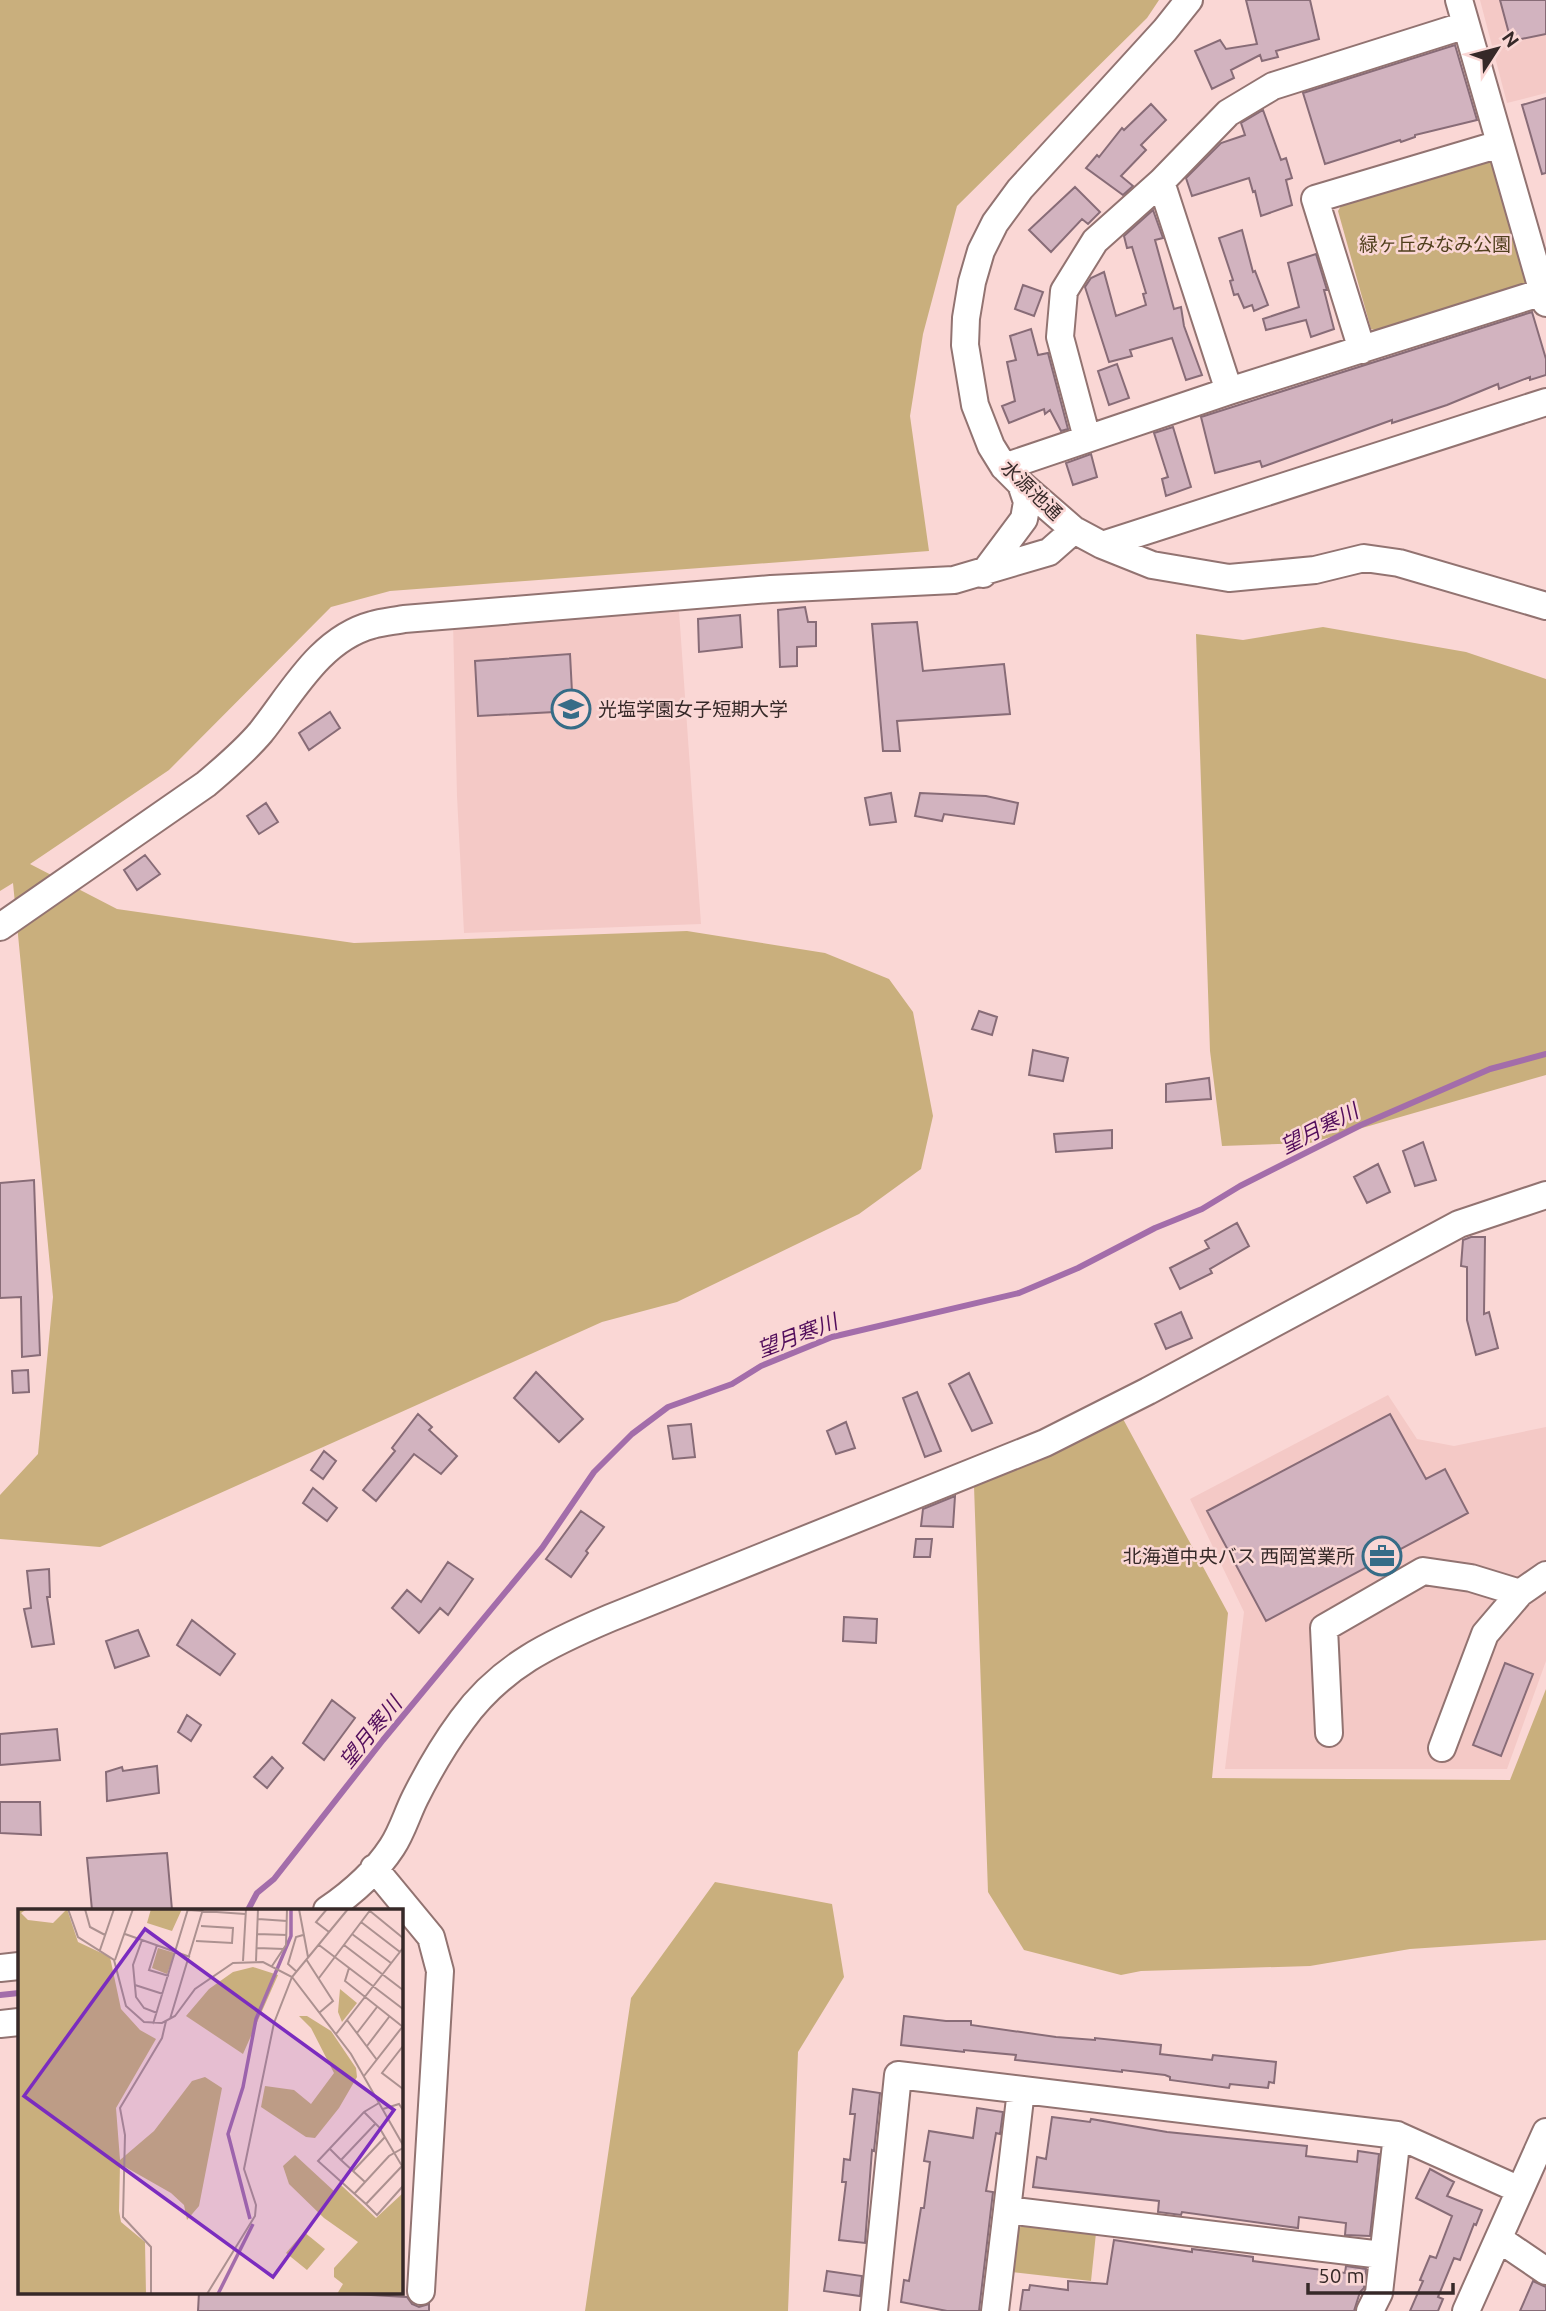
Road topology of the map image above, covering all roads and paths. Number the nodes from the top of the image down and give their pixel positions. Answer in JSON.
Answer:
{"nodes":[{"id":1,"x":1189,"y":0,"type":"edge"},
{"id":2,"x":1463,"y":13,"type":"edge"},
{"id":3,"x":1500,"y":144,"type":"junction"},
{"id":4,"x":1161,"y":182,"type":"junction"},
{"id":5,"x":1545,"y":295,"type":"edge"},
{"id":6,"x":1362,"y":349,"type":"junction"},
{"id":7,"x":1229,"y":391,"type":"junction"},
{"id":8,"x":1546,"y":402,"type":"edge"},
{"id":9,"x":1087,"y":438,"type":"junction"},
{"id":10,"x":1013,"y":476,"type":"junction"},
{"id":11,"x":1074,"y":530,"type":"junction"},
{"id":12,"x":1102,"y":545,"type":"junction"},
{"id":13,"x":983,"y":574,"type":"junction"},
{"id":14,"x":1546,"y":606,"type":"edge"},
{"id":15,"x":0,"y":927,"type":"edge"},
{"id":16,"x":1546,"y":1195,"type":"edge"},
{"id":17,"x":1546,"y":1575,"type":"edge"},
{"id":18,"x":1520,"y":1593,"type":"junction"},
{"id":19,"x":1329,"y":1733,"type":"dead end"},
{"id":20,"x":1442,"y":1748,"type":"dead end"},
{"id":21,"x":374,"y":1868,"type":"junction"},
{"id":22,"x":328,"y":1909,"type":"edge"},
{"id":23,"x":18,"y":1966,"type":"edge"},
{"id":24,"x":0,"y":1968,"type":"edge"},
{"id":25,"x":18,"y":2022,"type":"edge"},
{"id":26,"x":0,"y":2024,"type":"edge"},
{"id":27,"x":1021,"y":2090,"type":"junction"},
{"id":28,"x":1546,"y":2132,"type":"edge"},
{"id":29,"x":1397,"y":2135,"type":"junction"},
{"id":30,"x":1520,"y":2190,"type":"junction"},
{"id":31,"x":1007,"y":2210,"type":"junction"},
{"id":32,"x":1499,"y":2239,"type":"junction"},
{"id":33,"x":1382,"y":2255,"type":"junction"},
{"id":34,"x":1546,"y":2271,"type":"edge"},
{"id":35,"x":421,"y":2291,"type":"dead end"},
{"id":36,"x":874,"y":2311,"type":"edge"},
{"id":37,"x":995,"y":2311,"type":"edge"},
{"id":38,"x":1370,"y":2311,"type":"edge"},
{"id":39,"x":1466,"y":2311,"type":"edge"}],
"edges":[{"from":1,"to":10,"type":"street","name":"水源池通"},
{"from":2,"to":3,"type":"street"},
{"from":2,"to":4,"type":"street"},
{"from":3,"to":5,"type":"street"},
{"from":3,"to":6,"type":"street"},
{"from":4,"to":7,"type":"street"},
{"from":4,"to":9,"type":"street"},
{"from":5,"to":6,"type":"street"},
{"from":6,"to":7,"type":"street"},
{"from":7,"to":9,"type":"street"},
{"from":8,"to":12,"type":"street"},
{"from":9,"to":10,"type":"street"},
{"from":10,"to":11,"type":"street","name":"水源池通"},
{"from":10,"to":13,"type":"street"},
{"from":11,"to":12,"type":"street","name":"水源池通"},
{"from":11,"to":13,"type":"street"},
{"from":12,"to":14,"type":"street","name":"水源池通"},
{"from":13,"to":15,"type":"street"},
{"from":16,"to":21,"type":"street"},
{"from":17,"to":18,"type":"street"},
{"from":18,"to":19,"type":"street"},
{"from":18,"to":20,"type":"street"},
{"from":21,"to":22,"type":"street"},
{"from":21,"to":35,"type":"street"},
{"from":23,"to":24,"type":"street"},
{"from":25,"to":26,"type":"street"},
{"from":27,"to":29,"type":"street"},
{"from":27,"to":31,"type":"street"},
{"from":27,"to":36,"type":"street"},
{"from":28,"to":30,"type":"street"},
{"from":29,"to":30,"type":"street"},
{"from":29,"to":33,"type":"street"},
{"from":30,"to":32,"type":"street"},
{"from":31,"to":33,"type":"street"},
{"from":31,"to":37,"type":"street"},
{"from":32,"to":34,"type":"street"},
{"from":32,"to":39,"type":"street"},
{"from":33,"to":38,"type":"street"}]}
